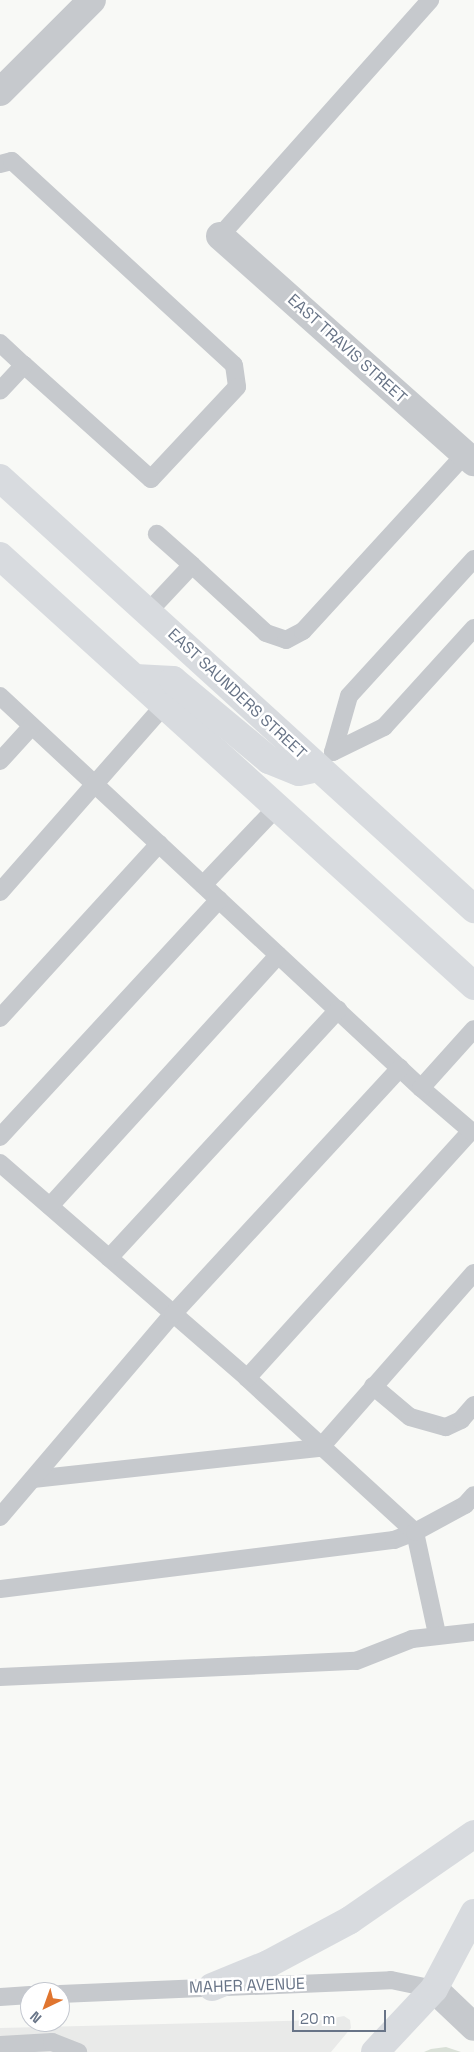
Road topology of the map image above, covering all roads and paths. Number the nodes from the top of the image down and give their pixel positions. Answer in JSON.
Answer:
{"nodes":[{"id":1,"x":92,"y":0,"type":"edge"},
{"id":2,"x":430,"y":0,"type":"edge"},
{"id":3,"x":0,"y":92,"type":"edge"},
{"id":4,"x":0,"y":164,"type":"edge"},
{"id":5,"x":220,"y":236,"type":"joint"},
{"id":6,"x":0,"y":343,"type":"edge"},
{"id":7,"x":24,"y":365,"type":"junction"},
{"id":8,"x":0,"y":391,"type":"edge"},
{"id":9,"x":470,"y":458,"type":"edge"},
{"id":10,"x":0,"y":478,"type":"edge"},
{"id":11,"x":156,"y":534,"type":"dead end"},
{"id":12,"x":0,"y":556,"type":"edge"},
{"id":13,"x":474,"y":559,"type":"edge"},
{"id":14,"x":192,"y":565,"type":"junction"},
{"id":15,"x":148,"y":612,"type":"junction"},
{"id":16,"x":474,"y":628,"type":"edge"},
{"id":17,"x":135,"y":678,"type":"junction"},
{"id":18,"x":0,"y":696,"type":"edge"},
{"id":19,"x":164,"y":706,"type":"junction"},
{"id":20,"x":32,"y":726,"type":"junction"},
{"id":21,"x":325,"y":760,"type":"junction"},
{"id":22,"x":0,"y":761,"type":"edge"},
{"id":23,"x":96,"y":786,"type":"junction"},
{"id":24,"x":277,"y":806,"type":"junction"},
{"id":25,"x":159,"y":844,"type":"junction"},
{"id":26,"x":203,"y":884,"type":"junction"},
{"id":27,"x":0,"y":892,"type":"edge"},
{"id":28,"x":219,"y":900,"type":"junction"},
{"id":29,"x":474,"y":909,"type":"edge"},
{"id":30,"x":278,"y":955,"type":"junction"},
{"id":31,"x":474,"y":986,"type":"edge"},
{"id":32,"x":338,"y":1010,"type":"junction"},
{"id":33,"x":0,"y":1018,"type":"edge"},
{"id":34,"x":474,"y":1029,"type":"edge"},
{"id":35,"x":400,"y":1068,"type":"junction"},
{"id":36,"x":421,"y":1088,"type":"junction"},
{"id":37,"x":472,"y":1132,"type":"edge"},
{"id":38,"x":0,"y":1137,"type":"edge"},
{"id":39,"x":0,"y":1163,"type":"edge"},
{"id":40,"x":50,"y":1206,"type":"junction"},
{"id":41,"x":109,"y":1258,"type":"junction"},
{"id":42,"x":474,"y":1274,"type":"edge"},
{"id":43,"x":173,"y":1314,"type":"junction"},
{"id":44,"x":247,"y":1378,"type":"junction"},
{"id":45,"x":373,"y":1386,"type":"junction"},
{"id":46,"x":474,"y":1405,"type":"edge"},
{"id":47,"x":320,"y":1448,"type":"junction"},
{"id":48,"x":33,"y":1479,"type":"junction"},
{"id":49,"x":471,"y":1504,"type":"edge"},
{"id":50,"x":0,"y":1517,"type":"edge"},
{"id":51,"x":415,"y":1532,"type":"junction"},
{"id":52,"x":0,"y":1589,"type":"edge"},
{"id":53,"x":474,"y":1632,"type":"edge"},
{"id":54,"x":437,"y":1634,"type":"junction"},
{"id":55,"x":0,"y":1677,"type":"edge"},
{"id":56,"x":474,"y":1834,"type":"edge"},
{"id":57,"x":474,"y":1913,"type":"edge"},
{"id":58,"x":212,"y":1988,"type":"junction"},
{"id":59,"x":434,"y":1989,"type":"junction"},
{"id":60,"x":70,"y":1994,"type":"edge"},
{"id":61,"x":20,"y":1996,"type":"edge"},
{"id":62,"x":0,"y":1997,"type":"edge"},
{"id":63,"x":474,"y":2027,"type":"edge"},
{"id":64,"x":0,"y":2045,"type":"edge"},
{"id":65,"x":78,"y":2052,"type":"edge"},
{"id":66,"x":375,"y":2052,"type":"edge"}],
"edges":[{"from":1,"to":3,"type":"street"},
{"from":2,"to":5,"type":"lane"},
{"from":4,"to":7,"type":"lane"},
{"from":5,"to":9,"type":"street","name":"EAST TRAVIS STREET"},
{"from":6,"to":7,"type":"lane"},
{"from":7,"to":8,"type":"lane"},
{"from":9,"to":14,"type":"lane"},
{"from":10,"to":15,"type":"main road","name":"EAST SAUNDERS STREET"},
{"from":11,"to":14,"type":"lane"},
{"from":12,"to":17,"type":"main road"},
{"from":13,"to":21,"type":"lane"},
{"from":14,"to":15,"type":"lane"},
{"from":15,"to":21,"type":"main road","name":"EAST SAUNDERS STREET"},
{"from":16,"to":21,"type":"lane"},
{"from":17,"to":19,"type":"main road"},
{"from":17,"to":21,"type":"main road"},
{"from":18,"to":20,"type":"lane"},
{"from":19,"to":23,"type":"lane"},
{"from":19,"to":24,"type":"main road"},
{"from":20,"to":22,"type":"lane"},
{"from":20,"to":23,"type":"lane"},
{"from":21,"to":29,"type":"main road","name":"EAST SAUNDERS STREET"},
{"from":23,"to":25,"type":"lane"},
{"from":23,"to":27,"type":"lane"},
{"from":24,"to":26,"type":"lane"},
{"from":24,"to":31,"type":"main road"},
{"from":25,"to":26,"type":"lane"},
{"from":25,"to":33,"type":"lane"},
{"from":26,"to":28,"type":"lane"},
{"from":28,"to":30,"type":"lane"},
{"from":28,"to":38,"type":"lane"},
{"from":30,"to":32,"type":"lane"},
{"from":30,"to":40,"type":"lane"},
{"from":32,"to":35,"type":"lane"},
{"from":32,"to":41,"type":"lane"},
{"from":34,"to":36,"type":"lane"},
{"from":35,"to":36,"type":"lane"},
{"from":35,"to":43,"type":"lane"},
{"from":36,"to":37,"type":"lane"},
{"from":37,"to":44,"type":"lane"},
{"from":39,"to":40,"type":"lane"},
{"from":40,"to":41,"type":"lane"},
{"from":41,"to":43,"type":"lane"},
{"from":42,"to":45,"type":"lane"},
{"from":43,"to":44,"type":"lane"},
{"from":43,"to":48,"type":"lane"},
{"from":44,"to":47,"type":"lane"},
{"from":45,"to":46,"type":"lane"},
{"from":45,"to":47,"type":"lane"},
{"from":47,"to":48,"type":"lane"},
{"from":47,"to":51,"type":"lane"},
{"from":48,"to":50,"type":"lane"},
{"from":49,"to":51,"type":"lane"},
{"from":51,"to":52,"type":"lane"},
{"from":51,"to":54,"type":"lane"},
{"from":53,"to":54,"type":"lane"},
{"from":54,"to":55,"type":"lane"},
{"from":56,"to":58,"type":"main road"},
{"from":57,"to":59,"type":"main road"},
{"from":58,"to":59,"type":"lane","name":"MAHER AVENUE"},
{"from":58,"to":60,"type":"lane","name":"MAHER AVENUE"},
{"from":59,"to":63,"type":"street"},
{"from":59,"to":66,"type":"main road"},
{"from":61,"to":62,"type":"lane"},
{"from":64,"to":65,"type":"lane"}]}
